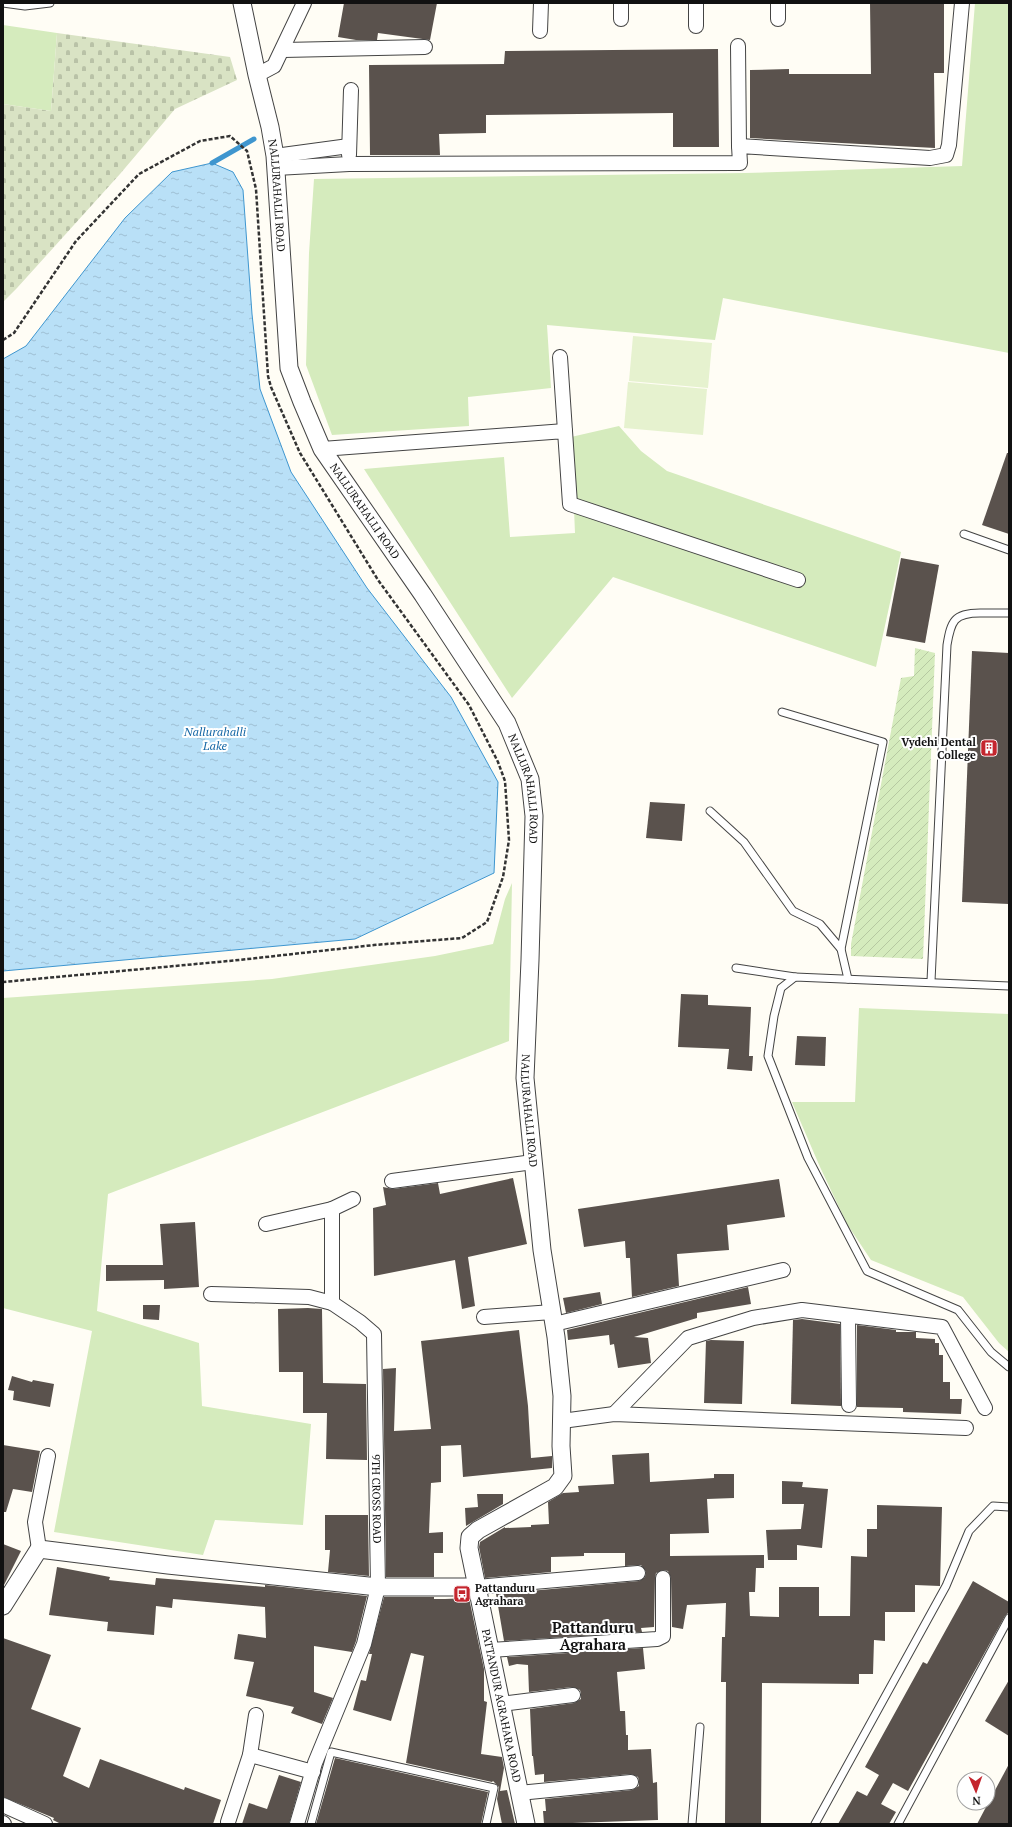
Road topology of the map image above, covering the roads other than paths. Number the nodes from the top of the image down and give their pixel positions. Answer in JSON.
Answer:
{"nodes":[{"id":1,"x":50,"y":3,"type":"edge"},
{"id":2,"x":242,"y":3,"type":"edge"},
{"id":3,"x":304,"y":3,"type":"edge"},
{"id":4,"x":541,"y":3,"type":"edge"},
{"id":5,"x":621,"y":3,"type":"edge"},
{"id":6,"x":696,"y":3,"type":"edge"},
{"id":7,"x":778,"y":3,"type":"edge"},
{"id":8,"x":962,"y":3,"type":"edge"},
{"id":9,"x":3,"y":4,"type":"edge"},
{"id":10,"x":621,"y":18,"type":"dead end"},
{"id":11,"x":778,"y":19,"type":"dead end"},
{"id":12,"x":696,"y":26,"type":"dead end"},
{"id":13,"x":540,"y":31,"type":"dead end"},
{"id":14,"x":738,"y":46,"type":"dead end"},
{"id":15,"x":425,"y":47,"type":"dead end"},
{"id":16,"x":283,"y":50,"type":"junction"},
{"id":17,"x":257,"y":75,"type":"junction"},
{"id":18,"x":351,"y":90,"type":"dead end"},
{"id":19,"x":349,"y":146,"type":"junction"},
{"id":20,"x":739,"y":146,"type":"junction"},
{"id":21,"x":275,"y":162,"type":"junction"},
{"id":22,"x":349,"y":164,"type":"junction"},
{"id":23,"x":560,"y":357,"type":"dead end"},
{"id":24,"x":565,"y":431,"type":"junction"},
{"id":25,"x":322,"y":449,"type":"junction"},
{"id":26,"x":964,"y":534,"type":"dead end"},
{"id":27,"x":1009,"y":550,"type":"edge"},
{"id":28,"x":798,"y":580,"type":"dead end"},
{"id":29,"x":1009,"y":613,"type":"edge"},
{"id":30,"x":782,"y":712,"type":"dead end"},
{"id":31,"x":710,"y":811,"type":"dead end"},
{"id":32,"x":841,"y":949,"type":"junction"},
{"id":33,"x":736,"y":968,"type":"dead end"},
{"id":34,"x":794,"y":977,"type":"junction"},
{"id":35,"x":848,"y":979,"type":"junction"},
{"id":36,"x":931,"y":982,"type":"junction"},
{"id":37,"x":1009,"y":986,"type":"edge"},
{"id":38,"x":533,"y":1162,"type":"junction"},
{"id":39,"x":392,"y":1181,"type":"dead end"},
{"id":40,"x":353,"y":1198,"type":"dead end"},
{"id":41,"x":332,"y":1209,"type":"junction"},
{"id":42,"x":266,"y":1224,"type":"dead end"},
{"id":43,"x":784,"y":1270,"type":"dead end"},
{"id":44,"x":211,"y":1294,"type":"dead end"},
{"id":45,"x":332,"y":1303,"type":"junction"},
{"id":46,"x":848,"y":1316,"type":"junction"},
{"id":47,"x":484,"y":1317,"type":"dead end"},
{"id":48,"x":553,"y":1318,"type":"junction"},
{"id":49,"x":1009,"y":1367,"type":"edge"},
{"id":50,"x":849,"y":1405,"type":"dead end"},
{"id":51,"x":985,"y":1408,"type":"dead end"},
{"id":52,"x":614,"y":1414,"type":"junction"},
{"id":53,"x":562,"y":1421,"type":"junction"},
{"id":54,"x":966,"y":1428,"type":"dead end"},
{"id":55,"x":48,"y":1456,"type":"dead end"},
{"id":56,"x":1009,"y":1507,"type":"edge"},
{"id":57,"x":39,"y":1549,"type":"junction"},
{"id":58,"x":638,"y":1573,"type":"dead end"},
{"id":59,"x":663,"y":1578,"type":"dead end"},
{"id":60,"x":378,"y":1587,"type":"junction"},
{"id":61,"x":477,"y":1587,"type":"junction"},
{"id":62,"x":3,"y":1606,"type":"edge"},
{"id":63,"x":1009,"y":1618,"type":"edge"},
{"id":64,"x":490,"y":1650,"type":"junction"},
{"id":65,"x":573,"y":1695,"type":"dead end"},
{"id":66,"x":501,"y":1704,"type":"junction"},
{"id":67,"x":256,"y":1715,"type":"dead end"},
{"id":68,"x":700,"y":1727,"type":"dead end"},
{"id":69,"x":250,"y":1755,"type":"junction"},
{"id":70,"x":313,"y":1772,"type":"junction"},
{"id":71,"x":631,"y":1782,"type":"dead end"},
{"id":72,"x":519,"y":1793,"type":"junction"},
{"id":73,"x":3,"y":1805,"type":"edge"},
{"id":74,"x":228,"y":1822,"type":"dead end"},
{"id":75,"x":45,"y":1824,"type":"edge"},
{"id":76,"x":297,"y":1824,"type":"edge"},
{"id":77,"x":311,"y":1824,"type":"edge"},
{"id":78,"x":486,"y":1824,"type":"edge"},
{"id":79,"x":526,"y":1824,"type":"edge"},
{"id":80,"x":692,"y":1824,"type":"edge"},
{"id":81,"x":815,"y":1824,"type":"edge"},
{"id":82,"x":898,"y":1824,"type":"edge"}],
"edges":[{"from":1,"to":9,"type":"lane"},
{"from":2,"to":17,"type":"street","name":"NALLURAHALLI ROAD"},
{"from":3,"to":16,"type":"street"},
{"from":4,"to":13,"type":"street"},
{"from":5,"to":10,"type":"street"},
{"from":6,"to":12,"type":"street"},
{"from":7,"to":11,"type":"street"},
{"from":8,"to":20,"type":"street"},
{"from":14,"to":20,"type":"street"},
{"from":15,"to":16,"type":"street"},
{"from":16,"to":17,"type":"street"},
{"from":17,"to":21,"type":"street","name":"NALLURAHALLI ROAD"},
{"from":18,"to":19,"type":"street"},
{"from":19,"to":21,"type":"street"},
{"from":19,"to":22,"type":"street"},
{"from":20,"to":22,"type":"street"},
{"from":21,"to":22,"type":"street"},
{"from":21,"to":25,"type":"street","name":"NALLURAHALLI ROAD"},
{"from":23,"to":24,"type":"street"},
{"from":24,"to":25,"type":"street"},
{"from":24,"to":28,"type":"street"},
{"from":25,"to":38,"type":"street","name":"NALLURAHALLI ROAD"},
{"from":26,"to":27,"type":"lane"},
{"from":29,"to":36,"type":"lane"},
{"from":30,"to":32,"type":"lane"},
{"from":31,"to":32,"type":"lane"},
{"from":32,"to":35,"type":"lane"},
{"from":33,"to":34,"type":"lane"},
{"from":34,"to":35,"type":"lane"},
{"from":34,"to":49,"type":"lane"},
{"from":35,"to":36,"type":"lane"},
{"from":36,"to":37,"type":"lane"},
{"from":38,"to":39,"type":"street"},
{"from":38,"to":48,"type":"street","name":"NALLURAHALLI ROAD"},
{"from":40,"to":41,"type":"street"},
{"from":41,"to":42,"type":"street"},
{"from":41,"to":45,"type":"street"},
{"from":43,"to":48,"type":"street"},
{"from":44,"to":45,"type":"street","name":"9TH CROSS ROAD"},
{"from":45,"to":60,"type":"street","name":"9TH CROSS ROAD"},
{"from":46,"to":50,"type":"street"},
{"from":46,"to":51,"type":"street"},
{"from":46,"to":52,"type":"street"},
{"from":47,"to":48,"type":"street"},
{"from":48,"to":53,"type":"street","name":"NALLURAHALLI ROAD"},
{"from":52,"to":53,"type":"street"},
{"from":52,"to":54,"type":"street"},
{"from":53,"to":61,"type":"street","name":"NALLURAHALLI ROAD"},
{"from":55,"to":57,"type":"street"},
{"from":56,"to":81,"type":"lane"},
{"from":57,"to":60,"type":"street"},
{"from":57,"to":62,"type":"street"},
{"from":58,"to":61,"type":"street"},
{"from":59,"to":64,"type":"street"},
{"from":60,"to":61,"type":"street"},
{"from":60,"to":70,"type":"street","name":"9TH CROSS ROAD"},
{"from":61,"to":64,"type":"street","name":"PATTANDUR AGRAHARA ROAD"},
{"from":63,"to":82,"type":"lane"},
{"from":64,"to":66,"type":"street","name":"PATTANDUR AGRAHARA ROAD"},
{"from":65,"to":66,"type":"street"},
{"from":66,"to":72,"type":"street","name":"PATTANDUR AGRAHARA ROAD"},
{"from":67,"to":69,"type":"street"},
{"from":68,"to":80,"type":"lane"},
{"from":69,"to":70,"type":"street"},
{"from":69,"to":74,"type":"street"},
{"from":70,"to":76,"type":"street","name":"9TH CROSS ROAD"},
{"from":71,"to":72,"type":"street"},
{"from":72,"to":79,"type":"street","name":"PATTANDUR AGRAHARA ROAD"},
{"from":73,"to":75,"type":"street"},
{"from":77,"to":78,"type":"lane"}]}
